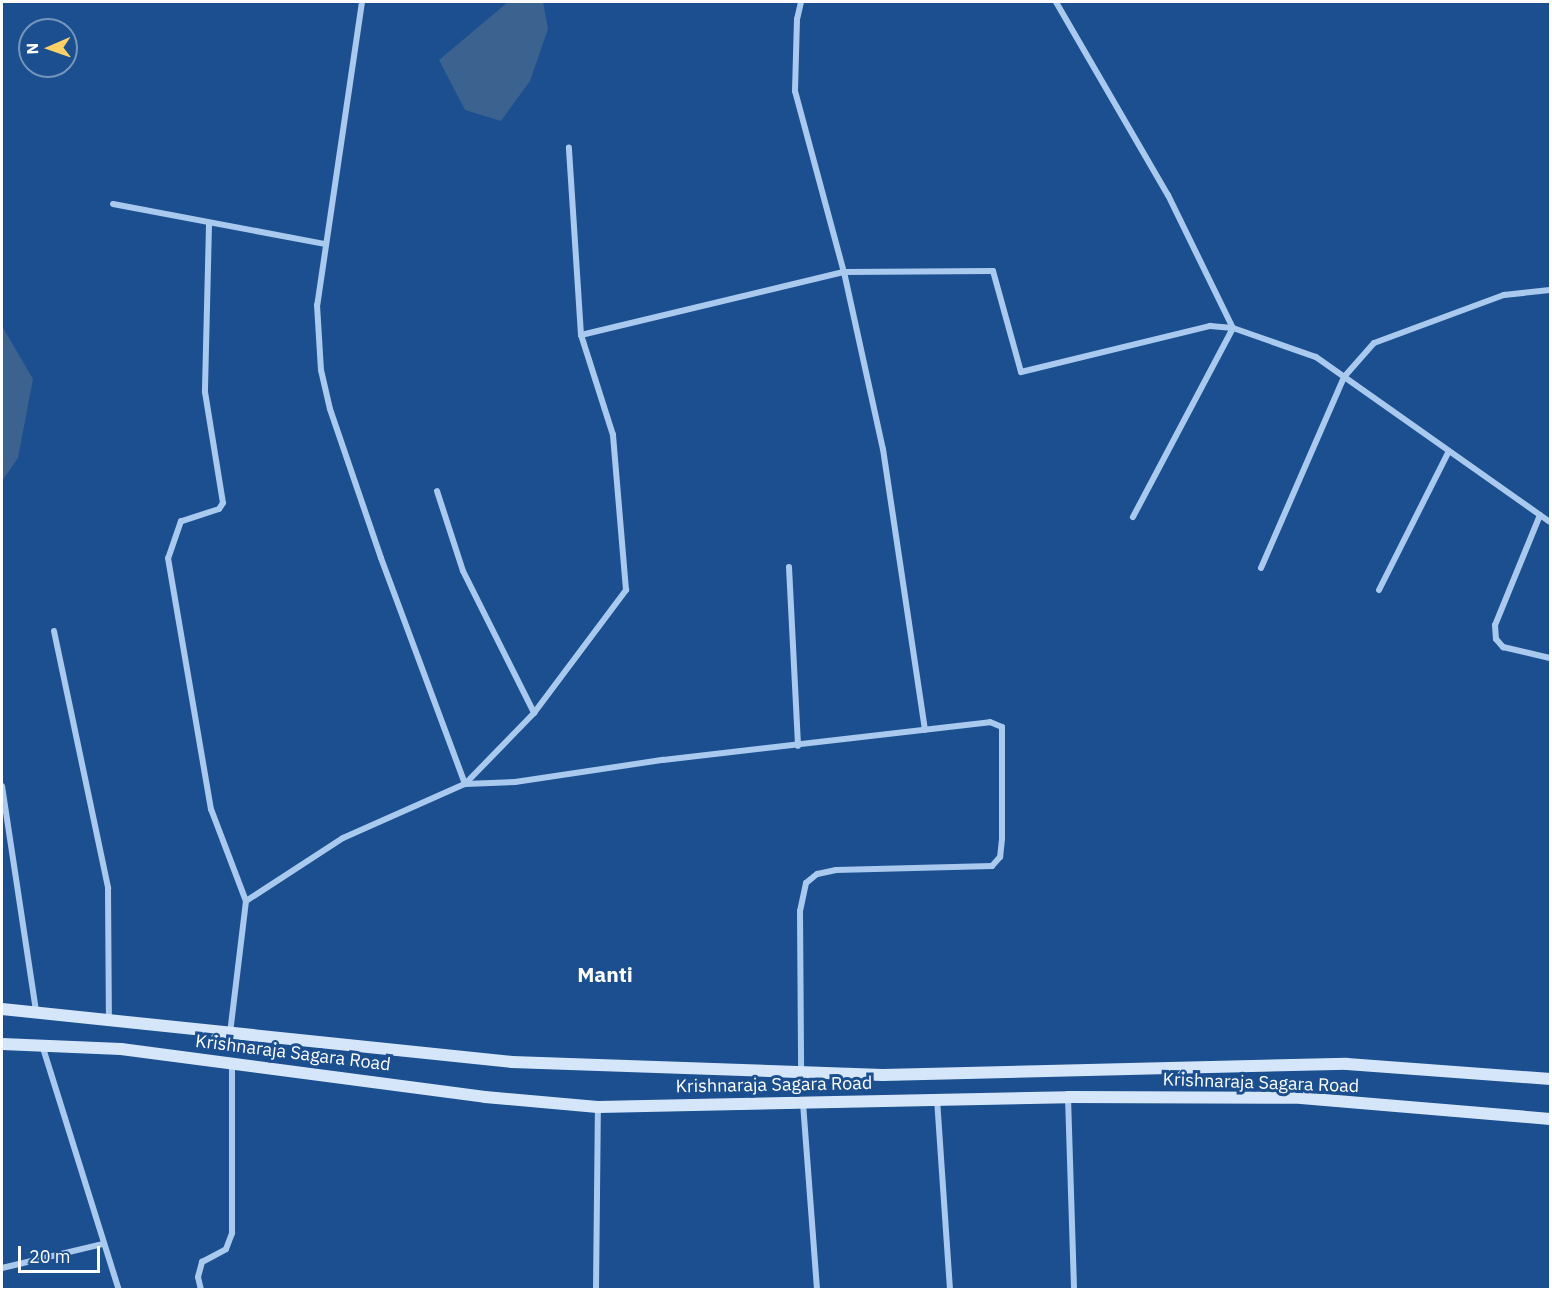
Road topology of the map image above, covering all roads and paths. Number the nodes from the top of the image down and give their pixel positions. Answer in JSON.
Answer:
{"nodes":[{"id":1,"x":362,"y":2,"type":"edge"},
{"id":2,"x":801,"y":2,"type":"edge"},
{"id":3,"x":1056,"y":2,"type":"edge"},
{"id":4,"x":569,"y":147,"type":"dead end"},
{"id":5,"x":113,"y":204,"type":"dead end"},
{"id":6,"x":209,"y":225,"type":"junction"},
{"id":7,"x":324,"y":244,"type":"junction"},
{"id":8,"x":844,"y":272,"type":"junction"},
{"id":9,"x":1551,"y":290,"type":"edge"},
{"id":10,"x":1233,"y":328,"type":"junction"},
{"id":11,"x":581,"y":335,"type":"junction"},
{"id":12,"x":1344,"y":377,"type":"junction"},
{"id":13,"x":1448,"y":453,"type":"junction"},
{"id":14,"x":437,"y":491,"type":"dead end"},
{"id":15,"x":1540,"y":515,"type":"junction"},
{"id":16,"x":1133,"y":517,"type":"dead end"},
{"id":17,"x":1551,"y":522,"type":"edge"},
{"id":18,"x":789,"y":567,"type":"dead end"},
{"id":19,"x":1261,"y":568,"type":"dead end"},
{"id":20,"x":1379,"y":590,"type":"dead end"},
{"id":21,"x":54,"y":631,"type":"dead end"},
{"id":22,"x":1551,"y":658,"type":"edge"},
{"id":23,"x":534,"y":713,"type":"junction"},
{"id":24,"x":925,"y":730,"type":"junction"},
{"id":25,"x":798,"y":746,"type":"junction"},
{"id":26,"x":465,"y":784,"type":"junction"},
{"id":27,"x":2,"y":786,"type":"edge"},
{"id":28,"x":246,"y":901,"type":"junction"},
{"id":29,"x":2,"y":1009,"type":"edge"},
{"id":30,"x":36,"y":1011,"type":"junction"},
{"id":31,"x":109,"y":1017,"type":"junction"},
{"id":32,"x":230,"y":1033,"type":"junction"},
{"id":33,"x":2,"y":1044,"type":"edge"},
{"id":34,"x":43,"y":1048,"type":"junction"},
{"id":35,"x":232,"y":1063,"type":"junction"},
{"id":36,"x":801,"y":1072,"type":"junction"},
{"id":37,"x":1551,"y":1079,"type":"edge"},
{"id":38,"x":1068,"y":1097,"type":"junction"},
{"id":39,"x":936,"y":1099,"type":"junction"},
{"id":40,"x":803,"y":1102,"type":"junction"},
{"id":41,"x":598,"y":1107,"type":"junction"},
{"id":42,"x":1551,"y":1119,"type":"edge"},
{"id":43,"x":103,"y":1244,"type":"junction"},
{"id":44,"x":2,"y":1268,"type":"edge"},
{"id":45,"x":119,"y":1290,"type":"edge"},
{"id":46,"x":201,"y":1290,"type":"edge"},
{"id":47,"x":596,"y":1290,"type":"edge"},
{"id":48,"x":817,"y":1290,"type":"edge"},
{"id":49,"x":950,"y":1290,"type":"edge"},
{"id":50,"x":1074,"y":1290,"type":"edge"}],
"edges":[{"from":1,"to":7,"type":"street"},
{"from":2,"to":8,"type":"street"},
{"from":3,"to":10,"type":"street"},
{"from":4,"to":11,"type":"street"},
{"from":5,"to":6,"type":"street"},
{"from":6,"to":7,"type":"street"},
{"from":6,"to":28,"type":"street"},
{"from":7,"to":26,"type":"street"},
{"from":8,"to":10,"type":"street"},
{"from":8,"to":11,"type":"street"},
{"from":8,"to":24,"type":"street"},
{"from":9,"to":12,"type":"street"},
{"from":10,"to":12,"type":"street"},
{"from":10,"to":16,"type":"street"},
{"from":11,"to":23,"type":"street"},
{"from":12,"to":13,"type":"street"},
{"from":12,"to":19,"type":"street"},
{"from":13,"to":15,"type":"street"},
{"from":13,"to":20,"type":"street"},
{"from":14,"to":23,"type":"street"},
{"from":15,"to":17,"type":"street"},
{"from":15,"to":22,"type":"street"},
{"from":18,"to":25,"type":"street"},
{"from":21,"to":31,"type":"street"},
{"from":23,"to":26,"type":"street"},
{"from":24,"to":25,"type":"street"},
{"from":24,"to":36,"type":"street"},
{"from":25,"to":26,"type":"street"},
{"from":26,"to":28,"type":"street"},
{"from":27,"to":30,"type":"street"},
{"from":28,"to":32,"type":"street"},
{"from":29,"to":30,"type":"main road","name":"Krishnaraja Sagara Road"},
{"from":30,"to":31,"type":"main road","name":"Krishnaraja Sagara Road"},
{"from":31,"to":32,"type":"main road","name":"Krishnaraja Sagara Road"},
{"from":32,"to":36,"type":"main road","name":"Krishnaraja Sagara Road"},
{"from":33,"to":34,"type":"main road","name":"Krishnaraja Sagara Road"},
{"from":34,"to":35,"type":"main road","name":"Krishnaraja Sagara Road"},
{"from":34,"to":43,"type":"street"},
{"from":35,"to":41,"type":"main road","name":"Krishnaraja Sagara Road"},
{"from":35,"to":46,"type":"street"},
{"from":36,"to":37,"type":"main road","name":"Krishnaraja Sagara Road"},
{"from":38,"to":39,"type":"main road","name":"Krishnaraja Sagara Road"},
{"from":38,"to":42,"type":"main road","name":"Krishnaraja Sagara Road"},
{"from":38,"to":50,"type":"street"},
{"from":39,"to":40,"type":"main road","name":"Krishnaraja Sagara Road"},
{"from":39,"to":49,"type":"street"},
{"from":40,"to":41,"type":"main road","name":"Krishnaraja Sagara Road"},
{"from":40,"to":48,"type":"street"},
{"from":41,"to":47,"type":"street"},
{"from":43,"to":44,"type":"street"},
{"from":43,"to":45,"type":"street"}]}
